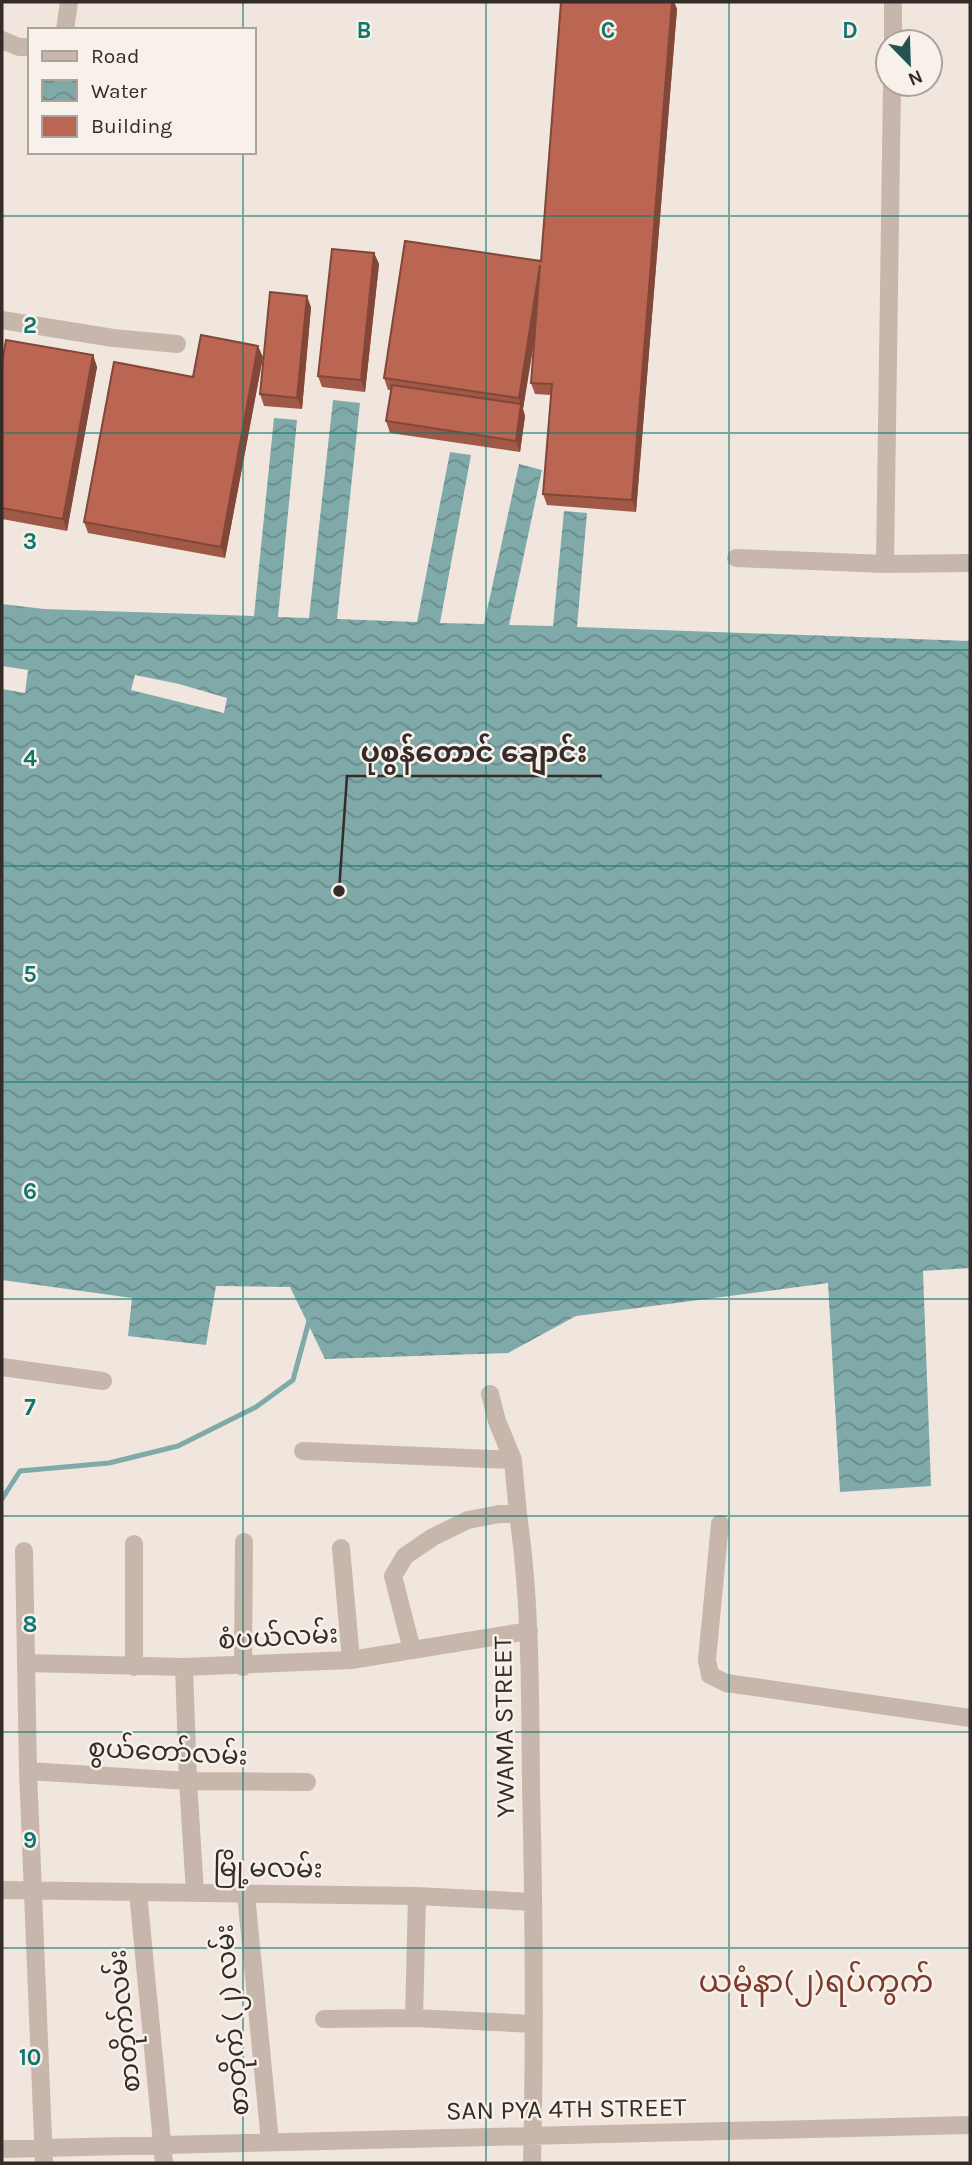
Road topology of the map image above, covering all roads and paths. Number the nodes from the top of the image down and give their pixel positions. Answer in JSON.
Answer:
{"nodes":[{"id":1,"x":69,"y":2,"type":"edge"},
{"id":2,"x":893,"y":2,"type":"edge"},
{"id":3,"x":65,"y":28,"type":"edge"},
{"id":4,"x":893,"y":28,"type":"edge"},
{"id":5,"x":2,"y":40,"type":"edge"},
{"id":6,"x":28,"y":47,"type":"edge"},
{"id":7,"x":892,"y":98,"type":"edge"},
{"id":8,"x":2,"y":320,"type":"edge"},
{"id":9,"x":177,"y":344,"type":"dead end"},
{"id":10,"x":736,"y":558,"type":"dead end"},
{"id":11,"x":970,"y":563,"type":"edge"},
{"id":12,"x":885,"y":564,"type":"junction"},
{"id":13,"x":2,"y":1367,"type":"edge"},
{"id":14,"x":103,"y":1381,"type":"dead end"},
{"id":15,"x":490,"y":1394,"type":"dead end"},
{"id":16,"x":303,"y":1451,"type":"dead end"},
{"id":17,"x":513,"y":1460,"type":"junction"},
{"id":18,"x":518,"y":1514,"type":"junction"},
{"id":19,"x":720,"y":1524,"type":"dead end"},
{"id":20,"x":244,"y":1542,"type":"dead end"},
{"id":21,"x":134,"y":1544,"type":"dead end"},
{"id":22,"x":341,"y":1548,"type":"dead end"},
{"id":23,"x":24,"y":1551,"type":"dead end"},
{"id":24,"x":528,"y":1631,"type":"junction"},
{"id":25,"x":412,"y":1650,"type":"junction"},
{"id":26,"x":351,"y":1660,"type":"junction"},
{"id":27,"x":27,"y":1663,"type":"junction"},
{"id":28,"x":134,"y":1667,"type":"junction"},
{"id":29,"x":184,"y":1667,"type":"junction"},
{"id":30,"x":243,"y":1667,"type":"junction"},
{"id":31,"x":970,"y":1718,"type":"edge"},
{"id":32,"x":28,"y":1771,"type":"junction"},
{"id":33,"x":188,"y":1781,"type":"junction"},
{"id":34,"x":307,"y":1783,"type":"dead end"},
{"id":35,"x":2,"y":1890,"type":"edge"},
{"id":36,"x":32,"y":1890,"type":"junction"},
{"id":37,"x":138,"y":1892,"type":"junction"},
{"id":38,"x":195,"y":1893,"type":"junction"},
{"id":39,"x":246,"y":1894,"type":"junction"},
{"id":40,"x":417,"y":1896,"type":"junction"},
{"id":41,"x":533,"y":1902,"type":"junction"},
{"id":42,"x":414,"y":2018,"type":"junction"},
{"id":43,"x":324,"y":2019,"type":"dead end"},
{"id":44,"x":533,"y":2024,"type":"junction"},
{"id":45,"x":970,"y":2125,"type":"edge"},
{"id":46,"x":533,"y":2136,"type":"junction"},
{"id":47,"x":270,"y":2142,"type":"junction"},
{"id":48,"x":162,"y":2145,"type":"junction"},
{"id":49,"x":2,"y":2149,"type":"edge"},
{"id":50,"x":44,"y":2155,"type":"edge"},
{"id":51,"x":164,"y":2163,"type":"edge"},
{"id":52,"x":532,"y":2163,"type":"edge"}],
"edges":[{"from":1,"to":3,"type":"street"},
{"from":2,"to":4,"type":"street"},
{"from":5,"to":6,"type":"street"},
{"from":7,"to":12,"type":"street"},
{"from":8,"to":9,"type":"street"},
{"from":10,"to":12,"type":"street"},
{"from":11,"to":12,"type":"street"},
{"from":13,"to":14,"type":"street"},
{"from":15,"to":17,"type":"street","name":"YWAMA STREET"},
{"from":16,"to":17,"type":"street"},
{"from":17,"to":18,"type":"street","name":"YWAMA STREET"},
{"from":18,"to":24,"type":"street","name":"YWAMA STREET"},
{"from":18,"to":25,"type":"street"},
{"from":19,"to":31,"type":"street"},
{"from":20,"to":30,"type":"street"},
{"from":21,"to":28,"type":"street"},
{"from":22,"to":26,"type":"street"},
{"from":23,"to":27,"type":"street"},
{"from":24,"to":25,"type":"street","name":"စံပယ်လမ်း"},
{"from":24,"to":41,"type":"street","name":"YWAMA STREET"},
{"from":25,"to":26,"type":"street","name":"စံပယ်လမ်း"},
{"from":26,"to":30,"type":"street","name":"စံပယ်လမ်း"},
{"from":27,"to":28,"type":"street","name":"စံပယ်လမ်း"},
{"from":27,"to":32,"type":"street"},
{"from":28,"to":29,"type":"street","name":"စံပယ်လမ်း"},
{"from":29,"to":30,"type":"street","name":"စံပယ်လမ်း"},
{"from":29,"to":33,"type":"street"},
{"from":32,"to":33,"type":"street","name":"စွယ်တော်လမ်း"},
{"from":32,"to":36,"type":"street"},
{"from":33,"to":34,"type":"street","name":"စွယ်တော်လမ်း"},
{"from":33,"to":38,"type":"street"},
{"from":35,"to":36,"type":"street","name":"မြို့မလမ်း"},
{"from":36,"to":37,"type":"street","name":"မြို့မလမ်း"},
{"from":36,"to":50,"type":"street"},
{"from":37,"to":38,"type":"street","name":"မြို့မလမ်း"},
{"from":37,"to":48,"type":"street","name":"စာတိုက်လမ်း"},
{"from":38,"to":39,"type":"street","name":"မြို့မလမ်း"},
{"from":39,"to":40,"type":"street","name":"မြို့မလမ်း"},
{"from":39,"to":47,"type":"street","name":"စာတိုက် (၂) လမ်း"},
{"from":40,"to":41,"type":"street","name":"မြို့မလမ်း"},
{"from":40,"to":42,"type":"street"},
{"from":41,"to":44,"type":"street","name":"YWAMA STREET"},
{"from":42,"to":43,"type":"street"},
{"from":42,"to":44,"type":"street"},
{"from":44,"to":46,"type":"street","name":"YWAMA STREET"},
{"from":45,"to":46,"type":"street","name":"SAN PYA 4TH STREET"},
{"from":46,"to":47,"type":"street","name":"SAN PYA 4TH STREET"},
{"from":46,"to":52,"type":"street","name":"YWAMA STREET"},
{"from":47,"to":48,"type":"street","name":"SAN PYA 4TH STREET"},
{"from":48,"to":50,"type":"street","name":"SAN PYA 4TH STREET"},
{"from":48,"to":51,"type":"street","name":"စာတိုက်လမ်း"},
{"from":49,"to":50,"type":"street","name":"SAN PYA 4TH STREET"}]}
